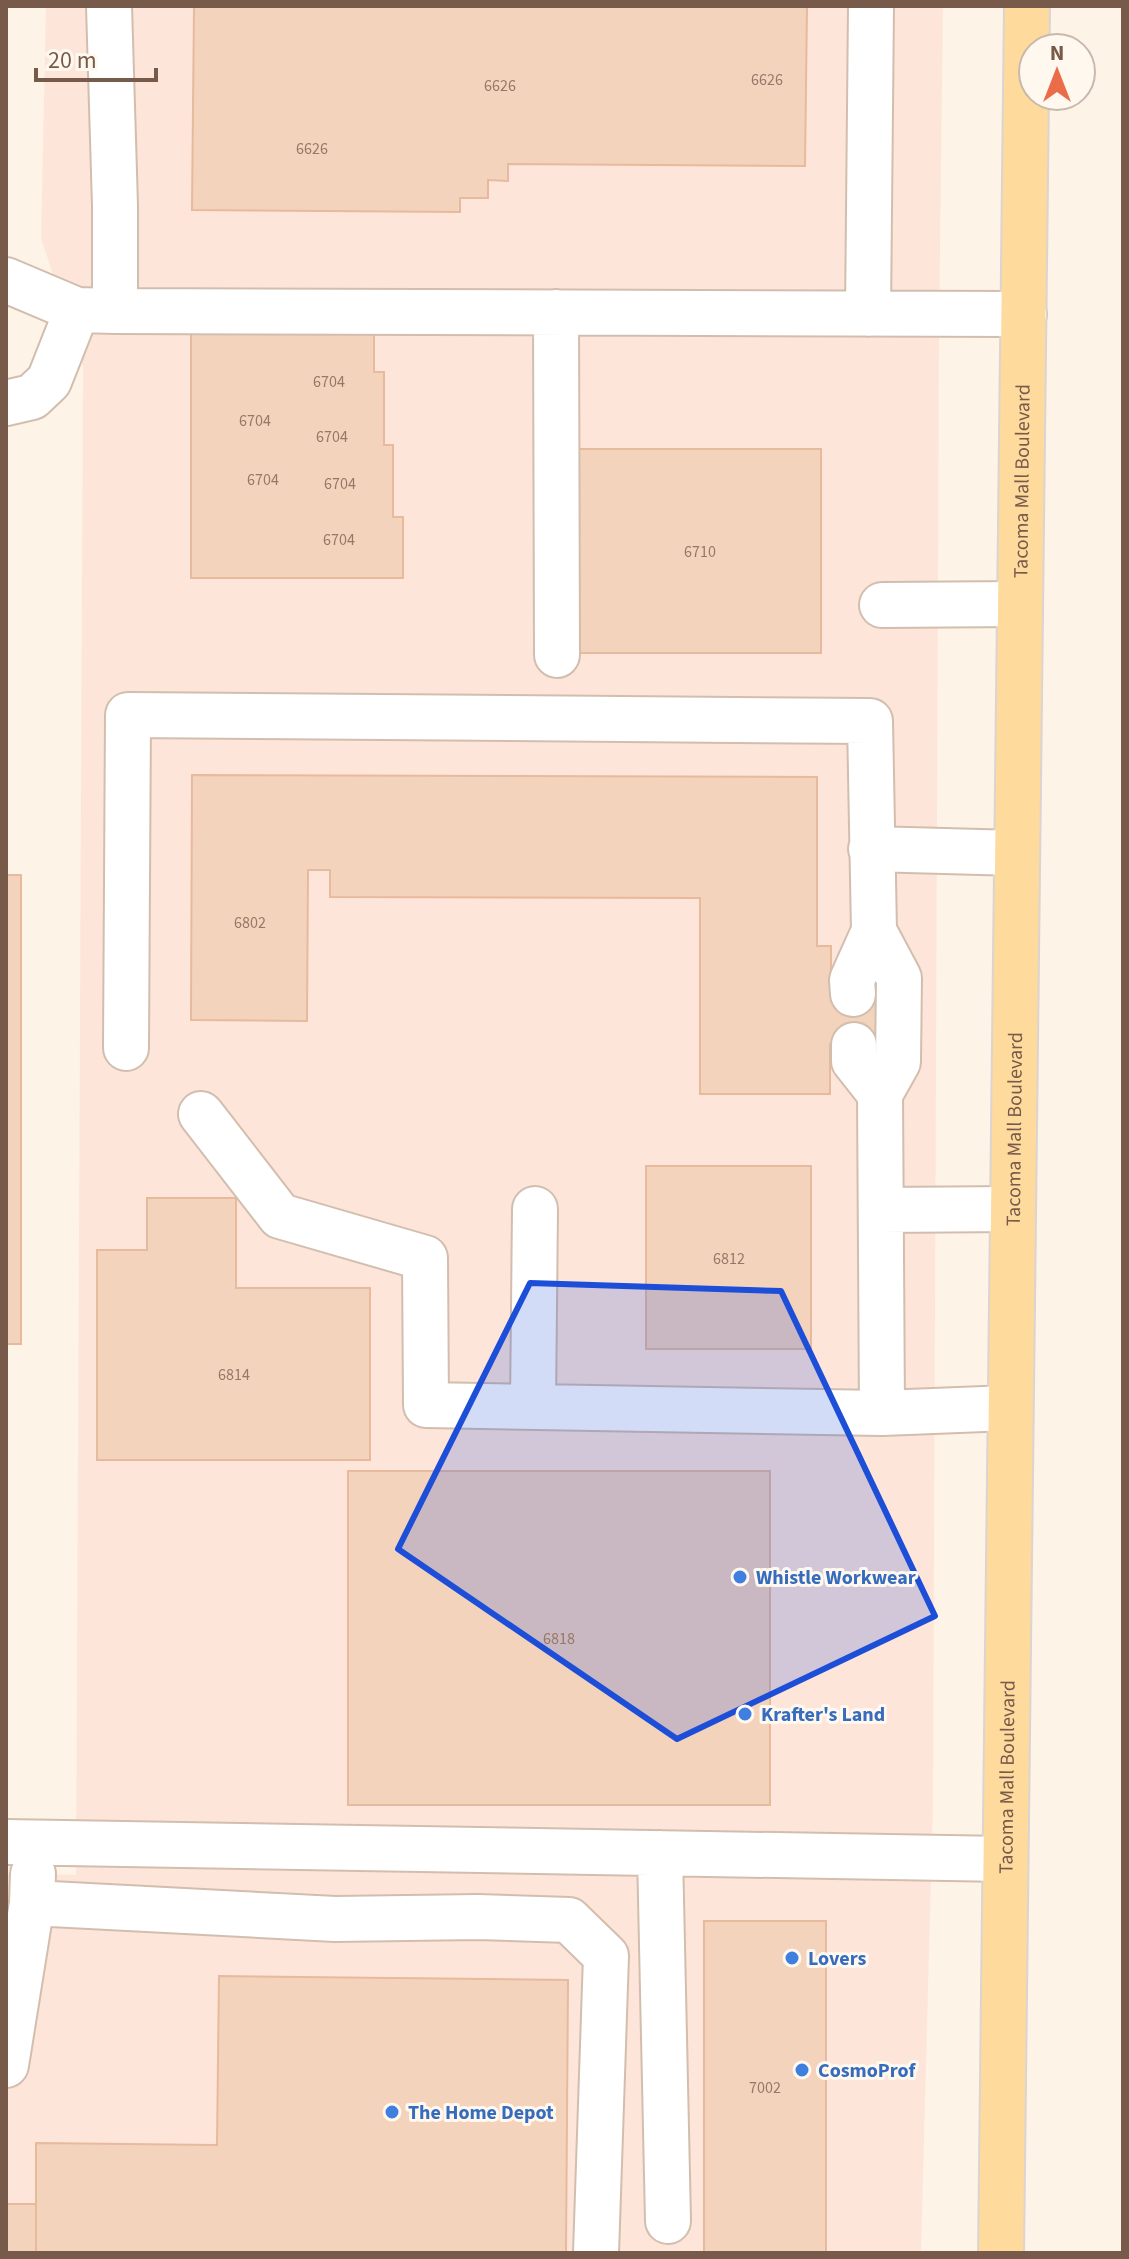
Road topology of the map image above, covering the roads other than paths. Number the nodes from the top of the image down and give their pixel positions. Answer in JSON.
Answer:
{"nodes":[{"id":1,"x":109,"y":6,"type":"edge"},
{"id":2,"x":871,"y":6,"type":"edge"},
{"id":3,"x":1027,"y":6,"type":"edge"},
{"id":4,"x":6,"y":280,"type":"edge"},
{"id":5,"x":96,"y":310,"type":"junction"},
{"id":6,"x":556,"y":312,"type":"junction"},
{"id":7,"x":868,"y":314,"type":"junction"},
{"id":8,"x":1024,"y":314,"type":"junction"},
{"id":9,"x":6,"y":403,"type":"edge"},
{"id":10,"x":1020,"y":604,"type":"junction"},
{"id":11,"x":882,"y":605,"type":"dead end"},
{"id":12,"x":557,"y":655,"type":"dead end"},
{"id":13,"x":871,"y":849,"type":"junction"},
{"id":14,"x":1017,"y":853,"type":"junction"},
{"id":15,"x":874,"y":931,"type":"junction"},
{"id":16,"x":853,"y":994,"type":"dead end"},
{"id":17,"x":854,"y":1045,"type":"dead end"},
{"id":18,"x":126,"y":1048,"type":"dead end"},
{"id":19,"x":880,"y":1094,"type":"junction"},
{"id":20,"x":201,"y":1114,"type":"dead end"},
{"id":21,"x":535,"y":1209,"type":"dead end"},
{"id":22,"x":1013,"y":1209,"type":"junction"},
{"id":23,"x":882,"y":1210,"type":"junction"},
{"id":24,"x":533,"y":1406,"type":"junction"},
{"id":25,"x":1010,"y":1408,"type":"junction"},
{"id":26,"x":882,"y":1413,"type":"junction"},
{"id":27,"x":20,"y":1842,"type":"edge"},
{"id":28,"x":660,"y":1853,"type":"junction"},
{"id":29,"x":1005,"y":1859,"type":"junction"},
{"id":30,"x":32,"y":1903,"type":"junction"},
{"id":31,"x":6,"y":2065,"type":"edge"},
{"id":32,"x":668,"y":2221,"type":"dead end"},
{"id":33,"x":596,"y":2253,"type":"edge"},
{"id":34,"x":1001,"y":2253,"type":"edge"}],
"edges":[{"from":1,"to":5,"type":"lane"},
{"from":2,"to":7,"type":"lane"},
{"from":3,"to":8,"type":"main road","name":"Tacoma Mall Boulevard"},
{"from":4,"to":5,"type":"lane"},
{"from":5,"to":6,"type":"lane"},
{"from":5,"to":9,"type":"lane"},
{"from":6,"to":7,"type":"lane"},
{"from":6,"to":12,"type":"lane"},
{"from":7,"to":8,"type":"lane"},
{"from":8,"to":10,"type":"main road","name":"Tacoma Mall Boulevard"},
{"from":10,"to":11,"type":"lane"},
{"from":10,"to":14,"type":"main road","name":"Tacoma Mall Boulevard"},
{"from":13,"to":14,"type":"lane"},
{"from":13,"to":15,"type":"lane"},
{"from":13,"to":18,"type":"lane"},
{"from":14,"to":22,"type":"main road","name":"Tacoma Mall Boulevard"},
{"from":15,"to":16,"type":"lane"},
{"from":15,"to":19,"type":"lane"},
{"from":17,"to":19,"type":"lane"},
{"from":19,"to":23,"type":"lane"},
{"from":20,"to":24,"type":"lane"},
{"from":21,"to":24,"type":"lane"},
{"from":22,"to":23,"type":"lane"},
{"from":22,"to":25,"type":"main road","name":"Tacoma Mall Boulevard"},
{"from":23,"to":26,"type":"lane"},
{"from":24,"to":26,"type":"lane"},
{"from":25,"to":26,"type":"lane"},
{"from":25,"to":29,"type":"main road","name":"Tacoma Mall Boulevard"},
{"from":27,"to":28,"type":"lane"},
{"from":27,"to":30,"type":"lane"},
{"from":28,"to":29,"type":"lane"},
{"from":28,"to":32,"type":"lane"},
{"from":29,"to":34,"type":"main road","name":"Tacoma Mall Boulevard"},
{"from":30,"to":31,"type":"lane"},
{"from":30,"to":33,"type":"lane"}]}
